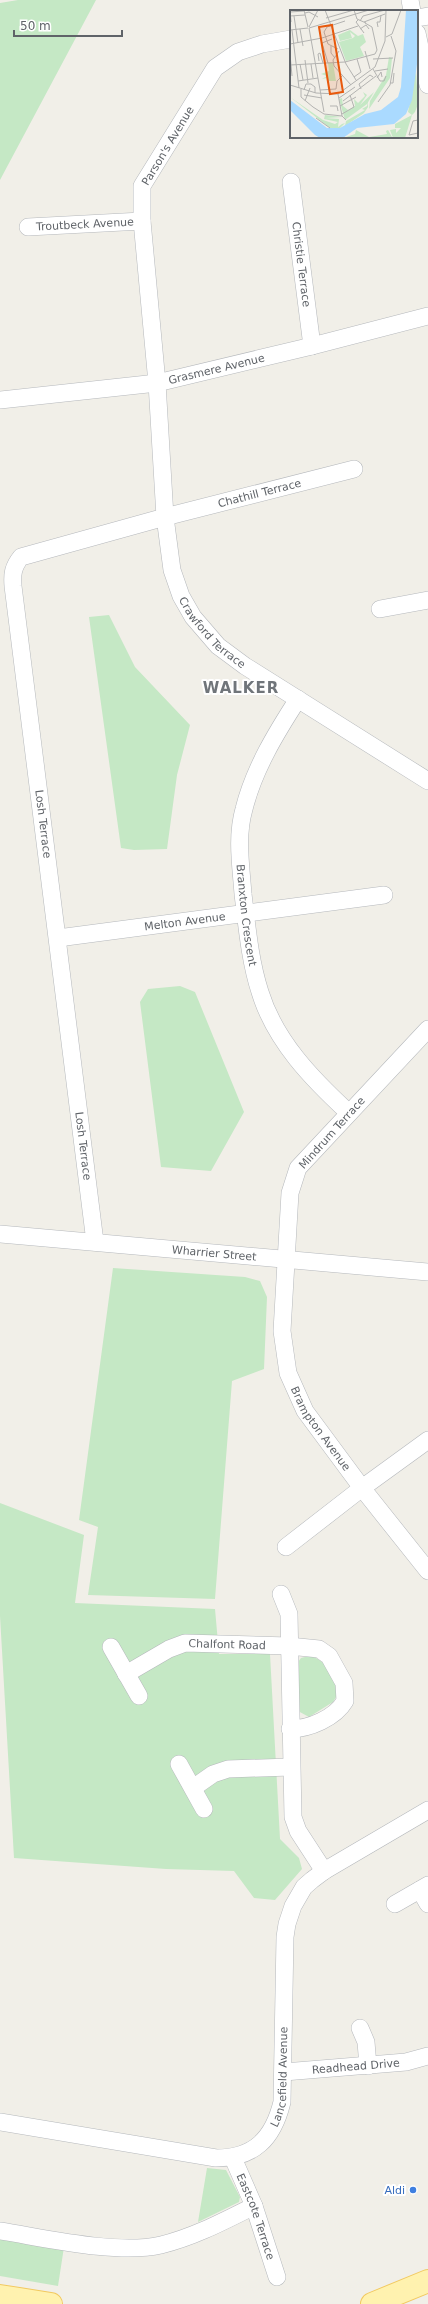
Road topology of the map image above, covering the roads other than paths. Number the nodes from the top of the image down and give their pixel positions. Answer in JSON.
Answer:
{"nodes":[{"id":1,"x":410,"y":0,"type":"edge"},
{"id":2,"x":412,"y":10,"type":"edge"},
{"id":3,"x":428,"y":16,"type":"edge"},
{"id":4,"x":418,"y":18,"type":"edge"},
{"id":5,"x":418,"y":38,"type":"edge"},
{"id":6,"x":290,"y":39,"type":"edge"},
{"id":7,"x":428,"y":85,"type":"edge"},
{"id":8,"x":291,"y":182,"type":"dead end"},
{"id":9,"x":142,"y":221,"type":"junction"},
{"id":10,"x":28,"y":227,"type":"dead end"},
{"id":11,"x":428,"y":316,"type":"edge"},
{"id":12,"x":312,"y":346,"type":"junction"},
{"id":13,"x":157,"y":383,"type":"junction"},
{"id":14,"x":0,"y":400,"type":"edge"},
{"id":15,"x":354,"y":469,"type":"dead end"},
{"id":16,"x":165,"y":517,"type":"junction"},
{"id":17,"x":428,"y":600,"type":"edge"},
{"id":18,"x":380,"y":609,"type":"dead end"},
{"id":19,"x":298,"y":699,"type":"junction"},
{"id":20,"x":428,"y":781,"type":"edge"},
{"id":21,"x":384,"y":895,"type":"dead end"},
{"id":22,"x":246,"y":914,"type":"junction"},
{"id":23,"x":58,"y":938,"type":"junction"},
{"id":24,"x":428,"y":1029,"type":"edge"},
{"id":25,"x":349,"y":1113,"type":"junction"},
{"id":26,"x":0,"y":1234,"type":"edge"},
{"id":27,"x":95,"y":1242,"type":"junction"},
{"id":28,"x":287,"y":1261,"type":"junction"},
{"id":29,"x":428,"y":1272,"type":"edge"},
{"id":30,"x":428,"y":1440,"type":"edge"},
{"id":31,"x":362,"y":1488,"type":"junction"},
{"id":32,"x":286,"y":1547,"type":"dead end"},
{"id":33,"x":428,"y":1571,"type":"edge"},
{"id":34,"x":281,"y":1594,"type":"dead end"},
{"id":35,"x":288,"y":1646,"type":"junction"},
{"id":36,"x":112,"y":1647,"type":"dead end"},
{"id":37,"x":126,"y":1674,"type":"junction"},
{"id":38,"x":139,"y":1696,"type":"dead end"},
{"id":39,"x":290,"y":1729,"type":"junction"},
{"id":40,"x":179,"y":1764,"type":"dead end"},
{"id":41,"x":291,"y":1767,"type":"junction"},
{"id":42,"x":192,"y":1788,"type":"junction"},
{"id":43,"x":204,"y":1809,"type":"dead end"},
{"id":44,"x":428,"y":1810,"type":"edge"},
{"id":45,"x":324,"y":1871,"type":"junction"},
{"id":46,"x":425,"y":1893,"type":"edge"},
{"id":47,"x":395,"y":1904,"type":"dead end"},
{"id":48,"x":360,"y":2028,"type":"dead end"},
{"id":49,"x":428,"y":2056,"type":"edge"},
{"id":50,"x":368,"y":2066,"type":"junction"},
{"id":51,"x":284,"y":2072,"type":"junction"},
{"id":52,"x":0,"y":2122,"type":"edge"},
{"id":53,"x":233,"y":2158,"type":"junction"},
{"id":54,"x":254,"y":2206,"type":"junction"},
{"id":55,"x":0,"y":2231,"type":"edge"},
{"id":56,"x":277,"y":2277,"type":"dead end"},
{"id":57,"x":428,"y":2281,"type":"edge"},
{"id":58,"x":0,"y":2296,"type":"edge"},
{"id":59,"x":51,"y":2304,"type":"edge"},
{"id":60,"x":372,"y":2304,"type":"edge"}],
"edges":[{"from":1,"to":2,"type":"street"},
{"from":3,"to":4,"type":"street"},
{"from":5,"to":7,"type":"street"},
{"from":6,"to":9,"type":"street","name":"Parson's Avenue"},
{"from":8,"to":12,"type":"street","name":"Christie Terrace"},
{"from":9,"to":10,"type":"street","name":"Troutbeck Avenue"},
{"from":9,"to":13,"type":"street","name":"Parson's Avenue"},
{"from":11,"to":12,"type":"street","name":"Grasmere Avenue"},
{"from":12,"to":13,"type":"street","name":"Grasmere Avenue"},
{"from":13,"to":14,"type":"street","name":"Grasmere Avenue"},
{"from":13,"to":16,"type":"street","name":"Crawford Terrace"},
{"from":15,"to":16,"type":"street","name":"Chathill Terrace"},
{"from":16,"to":19,"type":"street","name":"Crawford Terrace"},
{"from":16,"to":23,"type":"street","name":"Losh Terrace"},
{"from":17,"to":18,"type":"street"},
{"from":19,"to":20,"type":"street","name":"Crawford Terrace"},
{"from":19,"to":22,"type":"street","name":"Branxton Crescent"},
{"from":21,"to":22,"type":"street","name":"Melton Avenue"},
{"from":22,"to":23,"type":"street","name":"Melton Avenue"},
{"from":22,"to":25,"type":"street","name":"Branxton Crescent"},
{"from":23,"to":27,"type":"street","name":"Losh Terrace"},
{"from":24,"to":25,"type":"street","name":"Mindrum Terrace"},
{"from":25,"to":28,"type":"street","name":"Mindrum Terrace"},
{"from":26,"to":27,"type":"street","name":"Wharrier Street"},
{"from":27,"to":28,"type":"street","name":"Wharrier Street"},
{"from":28,"to":29,"type":"street","name":"Wharrier Street"},
{"from":28,"to":31,"type":"street","name":"Brampton Avenue"},
{"from":30,"to":31,"type":"street"},
{"from":31,"to":32,"type":"street"},
{"from":31,"to":33,"type":"street","name":"Brampton Avenue"},
{"from":34,"to":35,"type":"street"},
{"from":35,"to":37,"type":"street","name":"Chalfont Road"},
{"from":35,"to":39,"type":"street"},
{"from":35,"to":39,"type":"street","name":"Chalfont Road"},
{"from":36,"to":37,"type":"street"},
{"from":37,"to":38,"type":"street"},
{"from":39,"to":41,"type":"street"},
{"from":40,"to":42,"type":"street"},
{"from":41,"to":42,"type":"street"},
{"from":41,"to":45,"type":"street"},
{"from":42,"to":43,"type":"street"},
{"from":44,"to":45,"type":"street","name":"Lancefield Avenue"},
{"from":45,"to":51,"type":"street","name":"Lancefield Avenue"},
{"from":46,"to":47,"type":"street"},
{"from":48,"to":50,"type":"street"},
{"from":49,"to":50,"type":"street","name":"Readhead Drive"},
{"from":50,"to":51,"type":"street","name":"Readhead Drive"},
{"from":51,"to":53,"type":"street","name":"Lancefield Avenue"},
{"from":52,"to":53,"type":"street","name":"Lancefield Avenue"},
{"from":53,"to":54,"type":"street","name":"Eastcote Terrace"},
{"from":54,"to":55,"type":"street"},
{"from":54,"to":56,"type":"street","name":"Eastcote Terrace"},
{"from":57,"to":60,"type":"main road"},
{"from":58,"to":59,"type":"main road"}]}
